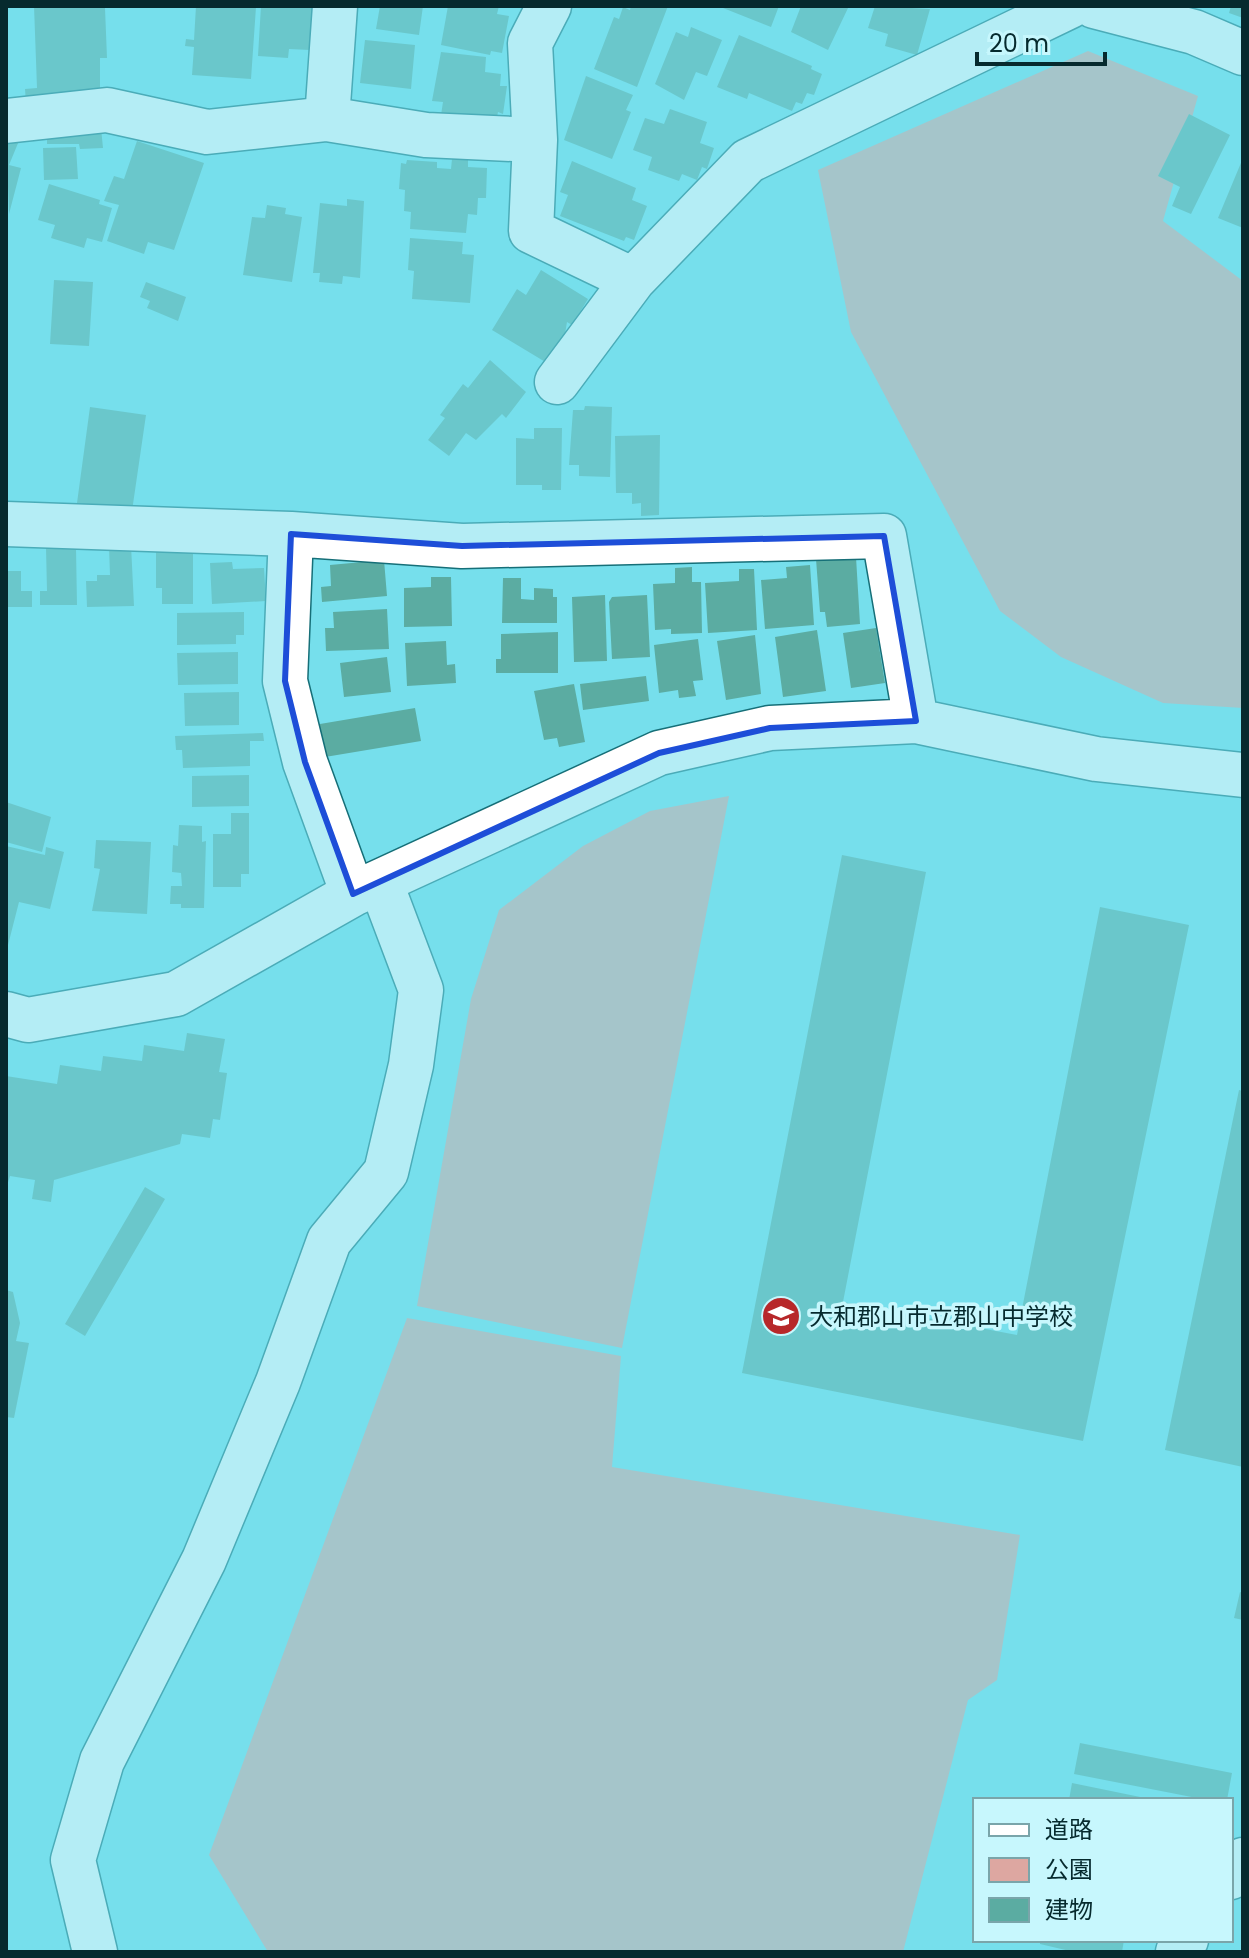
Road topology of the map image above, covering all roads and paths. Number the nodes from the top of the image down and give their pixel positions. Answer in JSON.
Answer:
{"nodes":[{"id":1,"x":335,"y":6,"type":"edge"},
{"id":2,"x":549,"y":6,"type":"edge"},
{"id":3,"x":1070,"y":6,"type":"edge"},
{"id":4,"x":1094,"y":6,"type":"edge"},
{"id":5,"x":1243,"y":53,"type":"edge"},
{"id":6,"x":327,"y":119,"type":"junction"},
{"id":7,"x":6,"y":121,"type":"edge"},
{"id":8,"x":535,"y":140,"type":"junction"},
{"id":9,"x":633,"y":280,"type":"junction"},
{"id":10,"x":557,"y":382,"type":"dead end"},
{"id":11,"x":6,"y":524,"type":"edge"},
{"id":12,"x":291,"y":534,"type":"junction"},
{"id":13,"x":916,"y":721,"type":"junction"},
{"id":14,"x":1243,"y":775,"type":"edge"},
{"id":15,"x":367,"y":889,"type":"junction"},
{"id":16,"x":6,"y":1014,"type":"edge"},
{"id":17,"x":95,"y":1952,"type":"edge"}],
"edges":[{"from":1,"to":6,"type":"street"},
{"from":2,"to":8,"type":"street"},
{"from":3,"to":9,"type":"street"},
{"from":4,"to":5,"type":"street"},
{"from":6,"to":7,"type":"street"},
{"from":6,"to":8,"type":"street"},
{"from":8,"to":9,"type":"street"},
{"from":9,"to":10,"type":"street"},
{"from":11,"to":12,"type":"street"},
{"from":12,"to":13,"type":"street"},
{"from":12,"to":15,"type":"street"},
{"from":13,"to":14,"type":"street"},
{"from":13,"to":15,"type":"street"},
{"from":15,"to":16,"type":"street"},
{"from":15,"to":17,"type":"street"}]}
